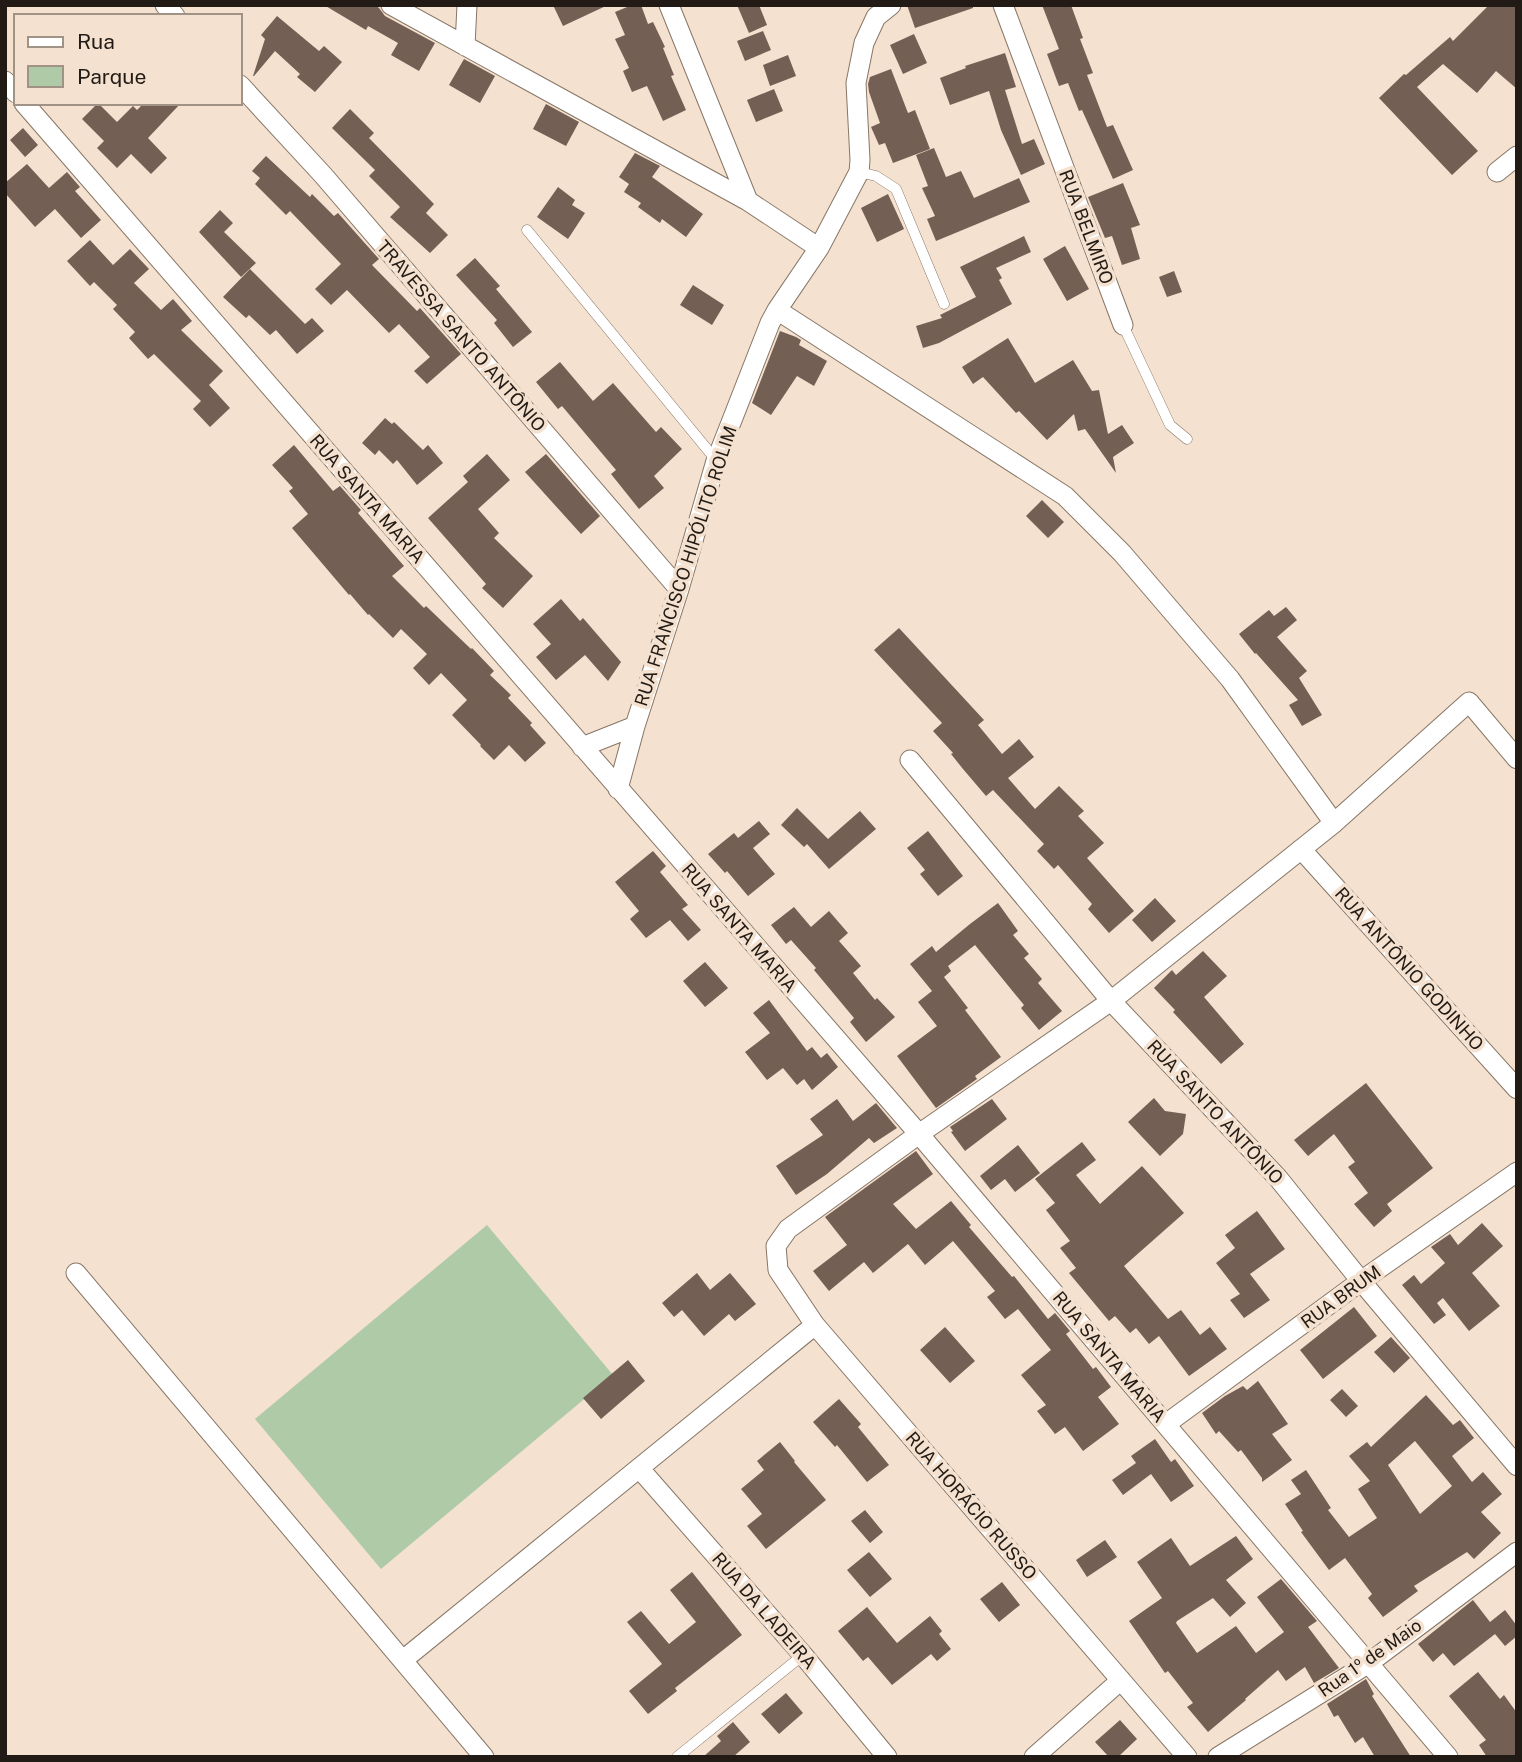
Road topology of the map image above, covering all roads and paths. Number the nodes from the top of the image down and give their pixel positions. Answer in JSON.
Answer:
{"nodes":[{"id":1,"x":391,"y":5,"type":"edge"},
{"id":2,"x":467,"y":5,"type":"edge"},
{"id":3,"x":669,"y":5,"type":"edge"},
{"id":4,"x":891,"y":5,"type":"edge"},
{"id":5,"x":1003,"y":5,"type":"edge"},
{"id":6,"x":465,"y":46,"type":"junction"},
{"id":7,"x":242,"y":87,"type":"edge"},
{"id":8,"x":26,"y":105,"type":"edge"},
{"id":9,"x":1517,"y":156,"type":"edge"},
{"id":10,"x":859,"y":172,"type":"junction"},
{"id":11,"x":1497,"y":172,"type":"dead end"},
{"id":12,"x":748,"y":201,"type":"junction"},
{"id":13,"x":527,"y":230,"type":"dead end"},
{"id":14,"x":819,"y":248,"type":"junction"},
{"id":15,"x":944,"y":304,"type":"dead end"},
{"id":16,"x":777,"y":310,"type":"junction"},
{"id":17,"x":1123,"y":325,"type":"joint"},
{"id":18,"x":1187,"y":439,"type":"dead end"},
{"id":19,"x":716,"y":461,"type":"junction"},
{"id":20,"x":679,"y":589,"type":"junction"},
{"id":21,"x":635,"y":726,"type":"junction"},
{"id":22,"x":582,"y":747,"type":"junction"},
{"id":23,"x":1517,"y":759,"type":"edge"},
{"id":24,"x":910,"y":760,"type":"dead end"},
{"id":25,"x":618,"y":789,"type":"junction"},
{"id":26,"x":1334,"y":822,"type":"junction"},
{"id":27,"x":1301,"y":849,"type":"junction"},
{"id":28,"x":1111,"y":1001,"type":"junction"},
{"id":29,"x":1517,"y":1089,"type":"edge"},
{"id":30,"x":919,"y":1134,"type":"junction"},
{"id":31,"x":1517,"y":1172,"type":"edge"},
{"id":32,"x":76,"y":1273,"type":"dead end"},
{"id":33,"x":1361,"y":1281,"type":"junction"},
{"id":34,"x":815,"y":1325,"type":"junction"},
{"id":35,"x":1166,"y":1424,"type":"junction"},
{"id":36,"x":1517,"y":1466,"type":"edge"},
{"id":37,"x":639,"y":1468,"type":"junction"},
{"id":38,"x":1517,"y":1552,"type":"edge"},
{"id":39,"x":803,"y":1655,"type":"junction"},
{"id":40,"x":403,"y":1660,"type":"junction"},
{"id":41,"x":1369,"y":1663,"type":"junction"},
{"id":42,"x":1121,"y":1680,"type":"junction"},
{"id":43,"x":484,"y":1757,"type":"edge"},
{"id":44,"x":677,"y":1757,"type":"edge"},
{"id":45,"x":887,"y":1757,"type":"edge"},
{"id":46,"x":1034,"y":1757,"type":"edge"},
{"id":47,"x":1187,"y":1757,"type":"edge"},
{"id":48,"x":1218,"y":1757,"type":"edge"},
{"id":49,"x":1448,"y":1757,"type":"edge"}],
"edges":[{"from":1,"to":6,"type":"street"},
{"from":2,"to":6,"type":"street"},
{"from":3,"to":12,"type":"street"},
{"from":4,"to":10,"type":"street","name":"RUA FRANCISCO HIPÓLITO ROLIM"},
{"from":5,"to":17,"type":"street","name":"RUA BELMIRO"},
{"from":6,"to":12,"type":"street"},
{"from":7,"to":20,"type":"street","name":"TRAVESSA SANTO ANTÔNIO"},
{"from":8,"to":22,"type":"street","name":"RUA SANTA MARIA"},
{"from":9,"to":11,"type":"street"},
{"from":10,"to":14,"type":"street","name":"RUA FRANCISCO HIPÓLITO ROLIM"},
{"from":10,"to":15,"type":"lane"},
{"from":12,"to":14,"type":"street"},
{"from":13,"to":19,"type":"lane"},
{"from":14,"to":16,"type":"street","name":"RUA FRANCISCO HIPÓLITO ROLIM"},
{"from":16,"to":19,"type":"street","name":"RUA FRANCISCO HIPÓLITO ROLIM"},
{"from":16,"to":26,"type":"street"},
{"from":17,"to":18,"type":"lane","name":"RUA BELMIRO"},
{"from":19,"to":20,"type":"street","name":"RUA FRANCISCO HIPÓLITO ROLIM"},
{"from":20,"to":21,"type":"street","name":"RUA FRANCISCO HIPÓLITO ROLIM"},
{"from":21,"to":22,"type":"street"},
{"from":21,"to":25,"type":"street","name":"RUA FRANCISCO HIPÓLITO ROLIM"},
{"from":22,"to":25,"type":"street","name":"RUA SANTA MARIA"},
{"from":23,"to":26,"type":"street"},
{"from":24,"to":28,"type":"street","name":"RUA SANTO ANTÔNIO"},
{"from":25,"to":30,"type":"street","name":"RUA SANTA MARIA"},
{"from":26,"to":27,"type":"street"},
{"from":27,"to":28,"type":"street"},
{"from":27,"to":29,"type":"street","name":"RUA ANTÔNIO GODINHO"},
{"from":28,"to":30,"type":"street"},
{"from":28,"to":33,"type":"street","name":"RUA SANTO ANTÔNIO"},
{"from":30,"to":34,"type":"street","name":"RUA HORÁCIO RUSSO"},
{"from":30,"to":35,"type":"street","name":"RUA SANTA MARIA"},
{"from":31,"to":33,"type":"street","name":"RUA BRUM"},
{"from":32,"to":40,"type":"street"},
{"from":33,"to":35,"type":"street","name":"RUA BRUM"},
{"from":33,"to":36,"type":"street","name":"RUA SANTO ANTÔNIO"},
{"from":34,"to":37,"type":"street"},
{"from":34,"to":42,"type":"street","name":"RUA HORÁCIO RUSSO"},
{"from":35,"to":41,"type":"street","name":"RUA SANTA MARIA"},
{"from":37,"to":39,"type":"street","name":"RUA DA LADEIRA"},
{"from":37,"to":40,"type":"street"},
{"from":38,"to":41,"type":"street","name":"Rua 1º de Maio"},
{"from":39,"to":44,"type":"lane"},
{"from":39,"to":45,"type":"street","name":"RUA DA LADEIRA"},
{"from":40,"to":43,"type":"street"},
{"from":41,"to":48,"type":"street","name":"Rua 1º de Maio"},
{"from":41,"to":49,"type":"street","name":"RUA SANTA MARIA"},
{"from":42,"to":46,"type":"street"},
{"from":42,"to":47,"type":"street","name":"RUA HORÁCIO RUSSO"}]}
